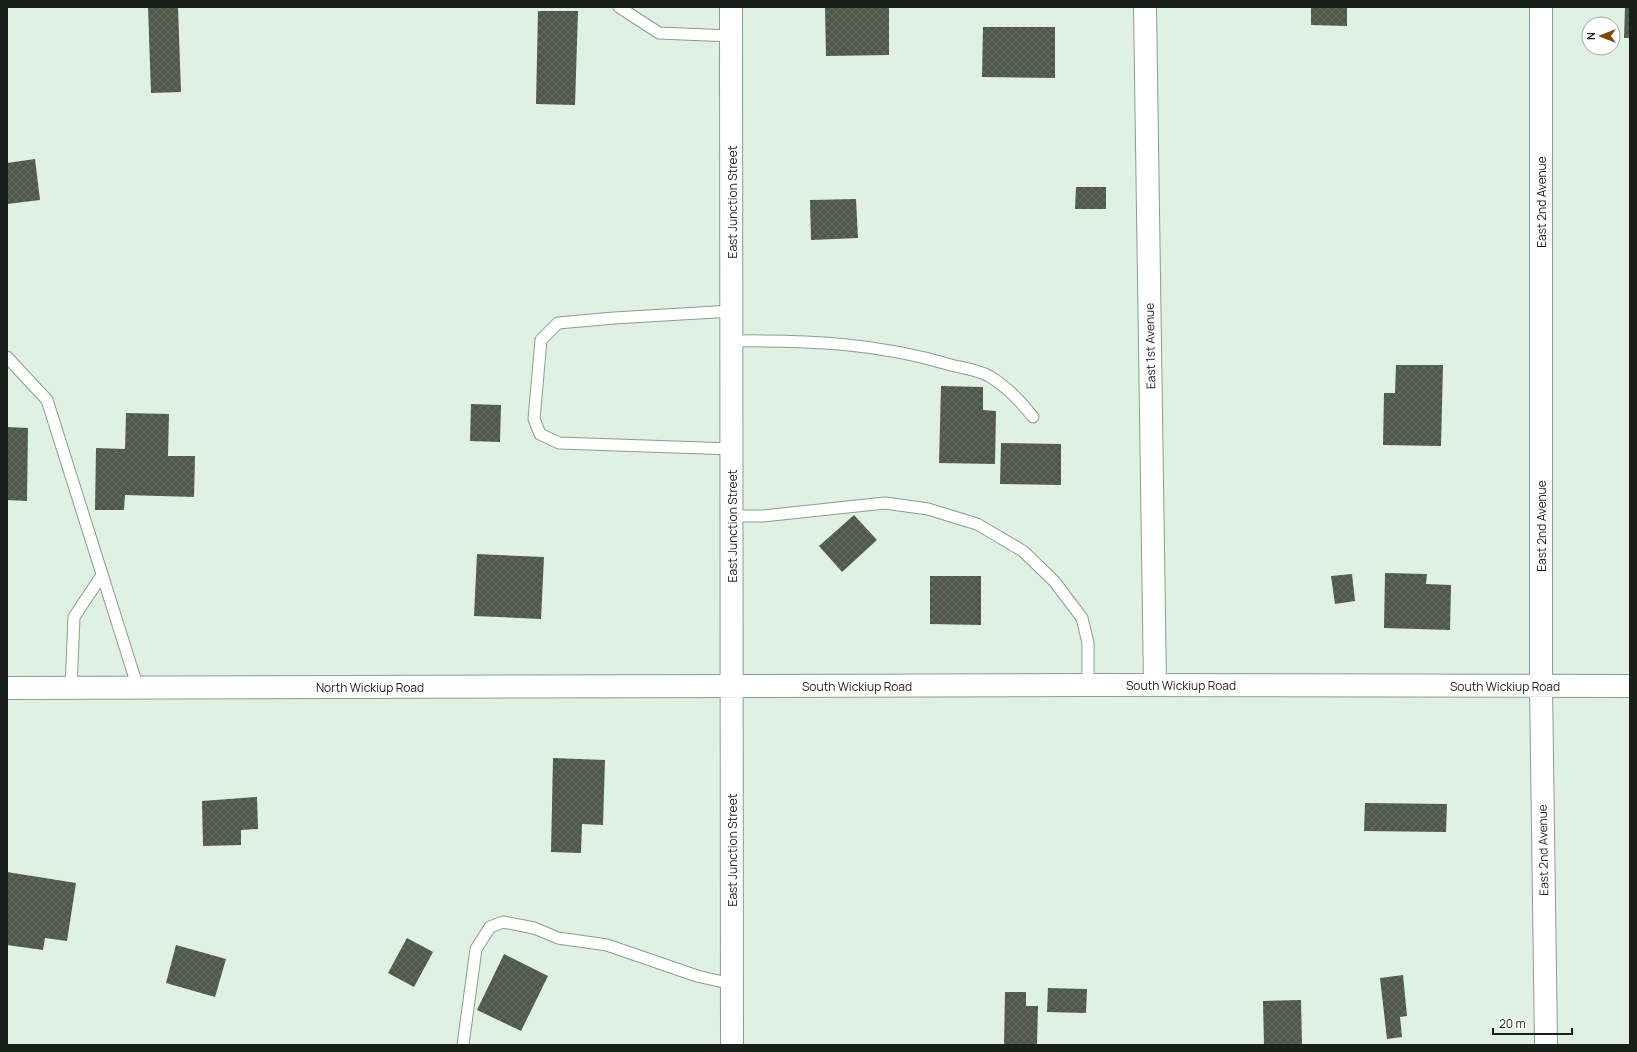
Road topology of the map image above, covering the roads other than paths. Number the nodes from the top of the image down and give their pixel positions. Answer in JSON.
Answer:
{"nodes":[{"id":1,"x":620,"y":7,"type":"edge"},
{"id":2,"x":731,"y":7,"type":"edge"},
{"id":3,"x":1145,"y":7,"type":"edge"},
{"id":4,"x":1541,"y":7,"type":"edge"},
{"id":5,"x":731,"y":36,"type":"junction"},
{"id":6,"x":732,"y":311,"type":"junction"},
{"id":7,"x":732,"y":341,"type":"junction"},
{"id":8,"x":7,"y":357,"type":"edge"},
{"id":9,"x":1032,"y":417,"type":"dead end"},
{"id":10,"x":732,"y":449,"type":"junction"},
{"id":11,"x":732,"y":516,"type":"junction"},
{"id":12,"x":102,"y":575,"type":"junction"},
{"id":13,"x":1088,"y":685,"type":"junction"},
{"id":14,"x":1155,"y":685,"type":"junction"},
{"id":15,"x":732,"y":686,"type":"junction"},
{"id":16,"x":1541,"y":686,"type":"junction"},
{"id":17,"x":1630,"y":686,"type":"edge"},
{"id":18,"x":7,"y":688,"type":"edge"},
{"id":19,"x":72,"y":688,"type":"junction"},
{"id":20,"x":138,"y":688,"type":"junction"},
{"id":21,"x":732,"y":984,"type":"junction"},
{"id":22,"x":463,"y":1045,"type":"edge"},
{"id":23,"x":732,"y":1045,"type":"edge"},
{"id":24,"x":1546,"y":1045,"type":"edge"}],
"edges":[{"from":1,"to":5,"type":"lane"},
{"from":2,"to":5,"type":"street","name":"East Junction Street"},
{"from":3,"to":14,"type":"street","name":"East 1st Avenue"},
{"from":4,"to":16,"type":"street","name":"East 2nd Avenue"},
{"from":5,"to":6,"type":"street","name":"East Junction Street"},
{"from":6,"to":7,"type":"street","name":"East Junction Street"},
{"from":6,"to":10,"type":"lane"},
{"from":7,"to":9,"type":"lane"},
{"from":7,"to":10,"type":"street","name":"East Junction Street"},
{"from":8,"to":12,"type":"lane"},
{"from":10,"to":11,"type":"street","name":"East Junction Street"},
{"from":11,"to":13,"type":"lane"},
{"from":11,"to":15,"type":"street","name":"East Junction Street"},
{"from":12,"to":19,"type":"lane"},
{"from":12,"to":20,"type":"lane"},
{"from":13,"to":14,"type":"street","name":"South Wickiup Road"},
{"from":13,"to":15,"type":"street","name":"South Wickiup Road"},
{"from":14,"to":16,"type":"street","name":"South Wickiup Road"},
{"from":15,"to":20,"type":"street","name":"North Wickiup Road"},
{"from":15,"to":21,"type":"street","name":"East Junction Street"},
{"from":16,"to":17,"type":"street","name":"South Wickiup Road"},
{"from":16,"to":24,"type":"street","name":"East 2nd Avenue"},
{"from":18,"to":19,"type":"street","name":"North Wickiup Road"},
{"from":19,"to":20,"type":"street","name":"North Wickiup Road"},
{"from":21,"to":22,"type":"lane"},
{"from":21,"to":23,"type":"street","name":"East Junction Street"}]}
